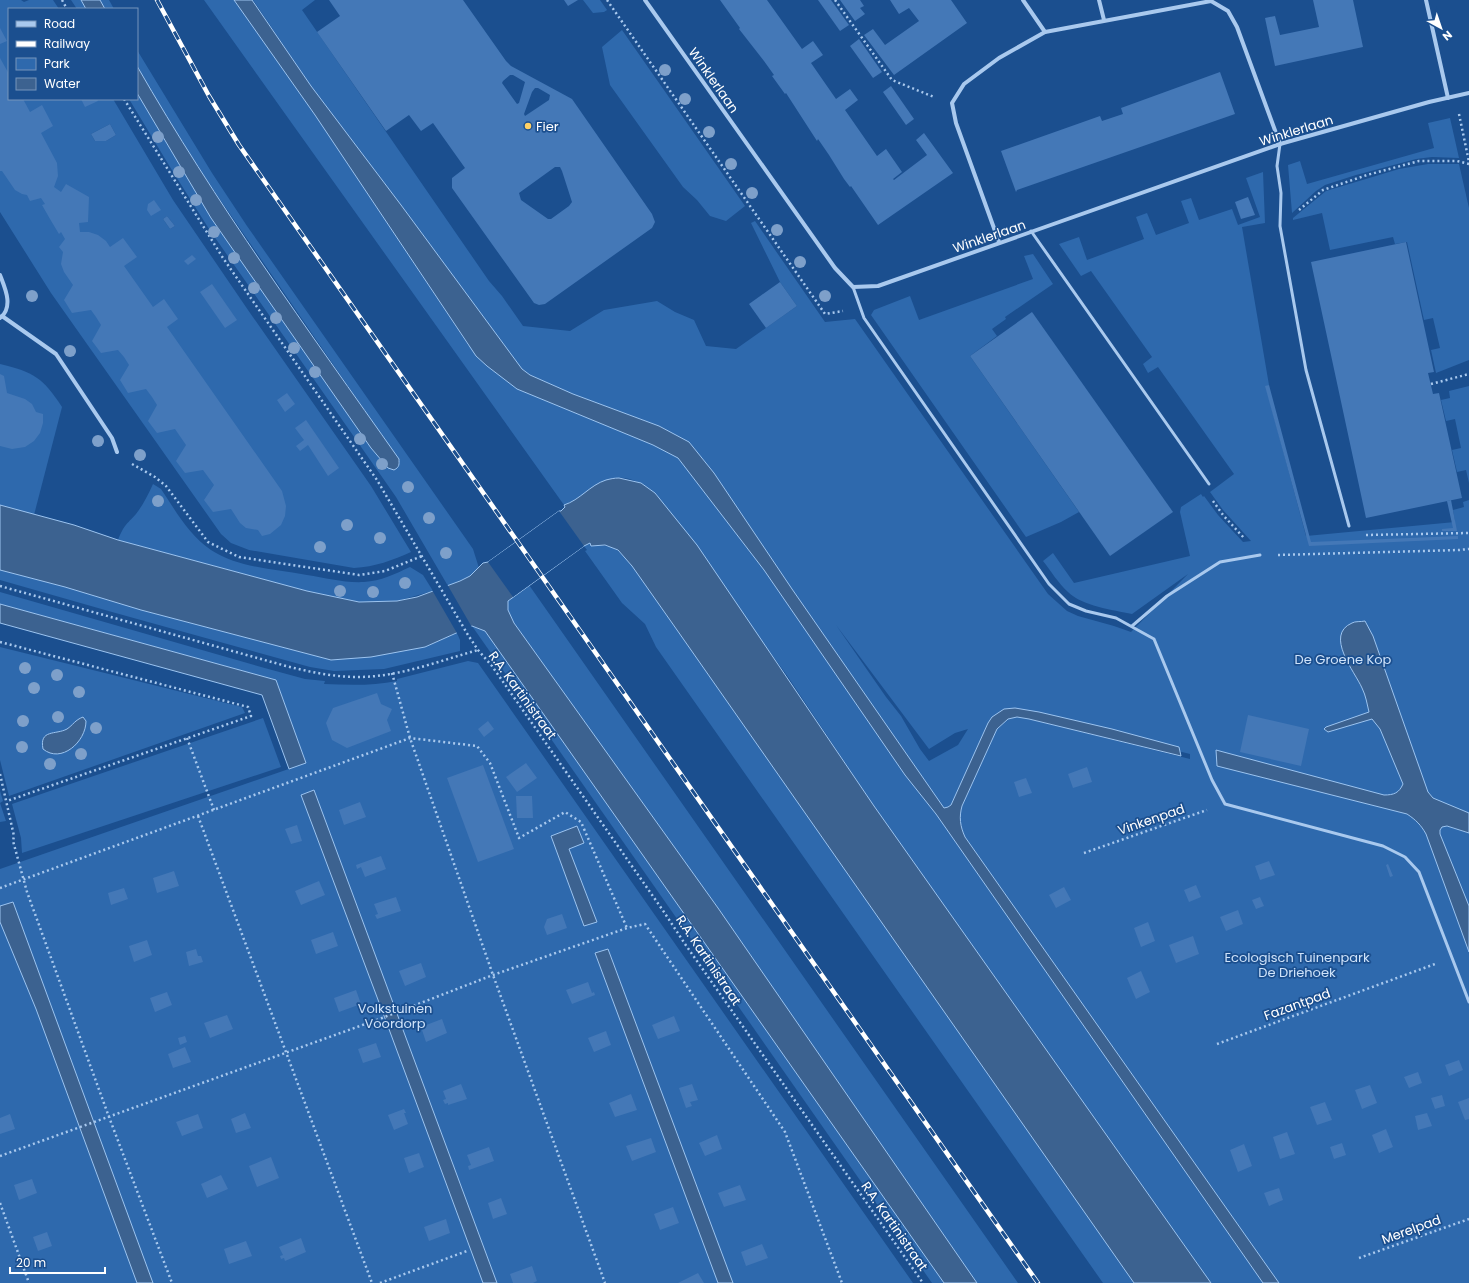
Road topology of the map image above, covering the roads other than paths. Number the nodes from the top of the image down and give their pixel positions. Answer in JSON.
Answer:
{"nodes":[{"id":1,"x":645,"y":0,"type":"edge"},
{"id":2,"x":1023,"y":0,"type":"edge"},
{"id":3,"x":1099,"y":0,"type":"edge"},
{"id":4,"x":1426,"y":0,"type":"edge"},
{"id":5,"x":1104,"y":20,"type":"junction"},
{"id":6,"x":1045,"y":32,"type":"junction"},
{"id":7,"x":1469,"y":93,"type":"edge"},
{"id":8,"x":1448,"y":98,"type":"junction"},
{"id":9,"x":1280,"y":144,"type":"junction"},
{"id":10,"x":1031,"y":231,"type":"junction"},
{"id":11,"x":999,"y":242,"type":"junction"},
{"id":12,"x":0,"y":275,"type":"edge"},
{"id":13,"x":853,"y":287,"type":"junction"},
{"id":14,"x":1,"y":317,"type":"edge"},
{"id":15,"x":118,"y":452,"type":"road end"},
{"id":16,"x":1210,"y":484,"type":"road end"},
{"id":17,"x":1349,"y":526,"type":"road end"},
{"id":18,"x":1260,"y":555,"type":"road end"},
{"id":19,"x":1132,"y":626,"type":"junction"},
{"id":20,"x":1469,"y":1002,"type":"edge"}],
"edges":[{"from":1,"to":13,"type":"street","name":"Winklerlaan"},
{"from":2,"to":6,"type":"street"},
{"from":3,"to":5,"type":"street"},
{"from":4,"to":8,"type":"street"},
{"from":5,"to":6,"type":"street"},
{"from":5,"to":9,"type":"street"},
{"from":6,"to":11,"type":"street"},
{"from":7,"to":8,"type":"street","name":"Winklerlaan"},
{"from":8,"to":9,"type":"street","name":"Winklerlaan"},
{"from":9,"to":10,"type":"street","name":"Winklerlaan"},
{"from":9,"to":17,"type":"lane"},
{"from":10,"to":11,"type":"street","name":"Winklerlaan"},
{"from":10,"to":16,"type":"lane"},
{"from":11,"to":13,"type":"street","name":"Winklerlaan"},
{"from":12,"to":14,"type":"street"},
{"from":13,"to":19,"type":"lane"},
{"from":14,"to":15,"type":"street"},
{"from":18,"to":19,"type":"lane"},
{"from":19,"to":20,"type":"lane"}]}
